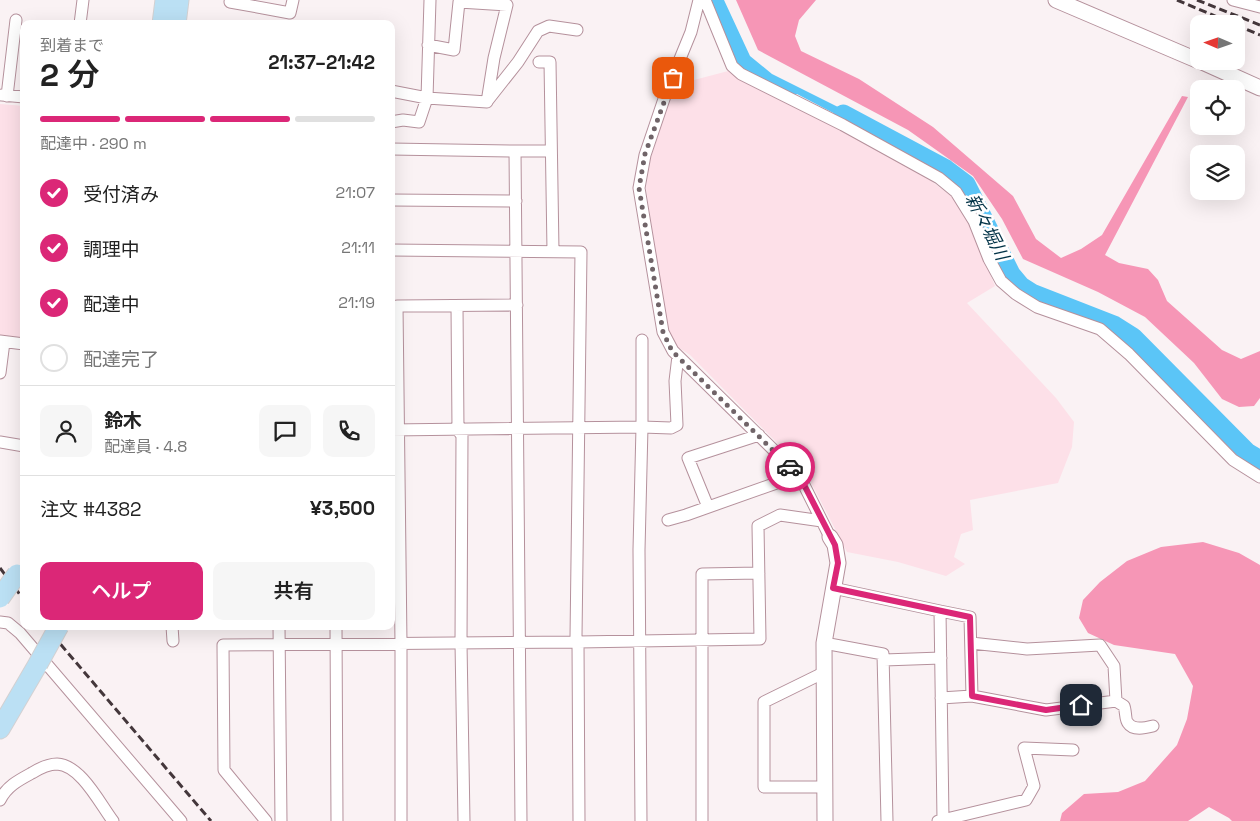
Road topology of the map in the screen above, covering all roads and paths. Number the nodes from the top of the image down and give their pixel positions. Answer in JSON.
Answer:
{"nodes":[{"id":1,"x":82,"y":0,"type":"edge"},
{"id":2,"x":165,"y":0,"type":"edge"},
{"id":3,"x":179,"y":0,"type":"edge"},
{"id":4,"x":293,"y":0,"type":"edge"},
{"id":5,"x":430,"y":0,"type":"edge"},
{"id":6,"x":699,"y":0,"type":"edge"},
{"id":7,"x":705,"y":0,"type":"edge"},
{"id":8,"x":1056,"y":0,"type":"edge"},
{"id":9,"x":1233,"y":0,"type":"edge"},
{"id":10,"x":230,"y":2,"type":"dead end"},
{"id":11,"x":1260,"y":8,"type":"edge"},
{"id":12,"x":16,"y":20,"type":"dead end"},
{"id":13,"x":80,"y":20,"type":"edge"},
{"id":14,"x":162,"y":20,"type":"edge"},
{"id":15,"x":176,"y":20,"type":"edge"},
{"id":16,"x":577,"y":30,"type":"dead end"},
{"id":17,"x":428,"y":45,"type":"junction"},
{"id":18,"x":1190,"y":57,"type":"edge"},
{"id":19,"x":539,"y":62,"type":"dead end"},
{"id":20,"x":1220,"y":70,"type":"edge"},
{"id":21,"x":1260,"y":88,"type":"edge"},
{"id":22,"x":395,"y":92,"type":"edge"},
{"id":23,"x":4,"y":96,"type":"edge"},
{"id":24,"x":20,"y":98,"type":"edge"},
{"id":25,"x":427,"y":98,"type":"junction"},
{"id":26,"x":487,"y":102,"type":"junction"},
{"id":27,"x":395,"y":121,"type":"edge"},
{"id":28,"x":395,"y":149,"type":"edge"},
{"id":29,"x":515,"y":151,"type":"junction"},
{"id":30,"x":550,"y":151,"type":"junction"},
{"id":31,"x":395,"y":200,"type":"edge"},
{"id":32,"x":516,"y":201,"type":"junction"},
{"id":33,"x":395,"y":250,"type":"edge"},
{"id":34,"x":553,"y":251,"type":"junction"},
{"id":35,"x":516,"y":252,"type":"junction"},
{"id":36,"x":517,"y":305,"type":"junction"},
{"id":37,"x":457,"y":306,"type":"junction"},
{"id":38,"x":395,"y":308,"type":"edge"},
{"id":39,"x":642,"y":340,"type":"dead end"},
{"id":40,"x":2,"y":341,"type":"edge"},
{"id":41,"x":20,"y":343,"type":"edge"},
{"id":42,"x":678,"y":356,"type":"junction"},
{"id":43,"x":0,"y":373,"type":"edge"},
{"id":44,"x":642,"y":427,"type":"junction"},
{"id":45,"x":578,"y":428,"type":"junction"},
{"id":46,"x":518,"y":429,"type":"junction"},
{"id":47,"x":395,"y":430,"type":"edge"},
{"id":48,"x":458,"y":430,"type":"junction"},
{"id":49,"x":759,"y":435,"type":"junction"},
{"id":50,"x":0,"y":442,"type":"edge"},
{"id":51,"x":20,"y":445,"type":"edge"},
{"id":52,"x":395,"y":461,"type":"edge"},
{"id":53,"x":799,"y":475,"type":"junction"},
{"id":54,"x":1260,"y":477,"type":"edge"},
{"id":55,"x":708,"y":507,"type":"junction"},
{"id":56,"x":668,"y":520,"type":"dead end"},
{"id":57,"x":822,"y":521,"type":"junction"},
{"id":58,"x":830,"y":537,"type":"joint"},
{"id":59,"x":20,"y":569,"type":"edge"},
{"id":60,"x":759,"y":574,"type":"junction"},
{"id":61,"x":833,"y":588,"type":"junction"},
{"id":62,"x":0,"y":598,"type":"edge"},
{"id":63,"x":940,"y":611,"type":"junction"},
{"id":64,"x":0,"y":622,"type":"edge"},
{"id":65,"x":58,"y":630,"type":"edge"},
{"id":66,"x":172,"y":630,"type":"edge"},
{"id":67,"x":279,"y":630,"type":"edge"},
{"id":68,"x":336,"y":630,"type":"edge"},
{"id":69,"x":702,"y":640,"type":"junction"},
{"id":70,"x":173,"y":641,"type":"dead end"},
{"id":71,"x":578,"y":642,"type":"junction"},
{"id":72,"x":639,"y":642,"type":"junction"},
{"id":73,"x":462,"y":643,"type":"junction"},
{"id":74,"x":520,"y":643,"type":"junction"},
{"id":75,"x":824,"y":643,"type":"junction"},
{"id":76,"x":971,"y":643,"type":"junction"},
{"id":77,"x":280,"y":644,"type":"junction"},
{"id":78,"x":337,"y":644,"type":"junction"},
{"id":79,"x":401,"y":644,"type":"junction"},
{"id":80,"x":941,"y":658,"type":"junction"},
{"id":81,"x":884,"y":660,"type":"junction"},
{"id":82,"x":824,"y":673,"type":"junction"},
{"id":83,"x":972,"y":696,"type":"junction"},
{"id":84,"x":941,"y":698,"type":"junction"},
{"id":85,"x":1116,"y":701,"type":"junction"},
{"id":86,"x":1153,"y":726,"type":"dead end"},
{"id":87,"x":0,"y":729,"type":"edge"},
{"id":88,"x":1073,"y":750,"type":"dead end"},
{"id":89,"x":825,"y":786,"type":"junction"},
{"id":90,"x":0,"y":800,"type":"edge"},
{"id":91,"x":940,"y":820,"type":"edge"},
{"id":92,"x":113,"y":821,"type":"edge"},
{"id":93,"x":181,"y":821,"type":"edge"},
{"id":94,"x":266,"y":821,"type":"edge"},
{"id":95,"x":281,"y":821,"type":"edge"},
{"id":96,"x":337,"y":821,"type":"edge"},
{"id":97,"x":401,"y":821,"type":"edge"},
{"id":98,"x":464,"y":821,"type":"edge"},
{"id":99,"x":521,"y":821,"type":"edge"},
{"id":100,"x":579,"y":821,"type":"edge"},
{"id":101,"x":641,"y":821,"type":"edge"},
{"id":102,"x":702,"y":821,"type":"edge"},
{"id":103,"x":825,"y":821,"type":"edge"},
{"id":104,"x":887,"y":821,"type":"edge"}],
"edges":[{"from":1,"to":13,"type":"street"},
{"from":2,"to":14,"type":"highway"},
{"from":3,"to":15,"type":"highway"},
{"from":4,"to":10,"type":"street"},
{"from":5,"to":17,"type":"street"},
{"from":6,"to":42,"type":"street"},
{"from":7,"to":54,"type":"street"},
{"from":8,"to":18,"type":"street"},
{"from":9,"to":11,"type":"street"},
{"from":12,"to":23,"type":"street"},
{"from":16,"to":26,"type":"street"},
{"from":17,"to":25,"type":"street"},
{"from":17,"to":26,"type":"street"},
{"from":19,"to":30,"type":"street"},
{"from":20,"to":21,"type":"street"},
{"from":22,"to":25,"type":"street"},
{"from":23,"to":24,"type":"street"},
{"from":25,"to":26,"type":"street"},
{"from":25,"to":27,"type":"street"},
{"from":28,"to":29,"type":"street"},
{"from":29,"to":30,"type":"street"},
{"from":29,"to":32,"type":"street"},
{"from":30,"to":34,"type":"street"},
{"from":31,"to":32,"type":"street"},
{"from":32,"to":35,"type":"street"},
{"from":33,"to":35,"type":"street"},
{"from":34,"to":35,"type":"street"},
{"from":34,"to":45,"type":"street"},
{"from":35,"to":36,"type":"street"},
{"from":36,"to":37,"type":"street"},
{"from":36,"to":46,"type":"street"},
{"from":37,"to":38,"type":"street"},
{"from":37,"to":48,"type":"street"},
{"from":39,"to":44,"type":"street"},
{"from":40,"to":41,"type":"street"},
{"from":40,"to":43,"type":"street"},
{"from":42,"to":44,"type":"street"},
{"from":42,"to":49,"type":"street"},
{"from":44,"to":45,"type":"street"},
{"from":44,"to":72,"type":"street"},
{"from":45,"to":46,"type":"street"},
{"from":45,"to":71,"type":"street"},
{"from":46,"to":48,"type":"street"},
{"from":46,"to":74,"type":"street"},
{"from":47,"to":48,"type":"street"},
{"from":48,"to":73,"type":"street"},
{"from":49,"to":53,"type":"street"},
{"from":49,"to":55,"type":"street"},
{"from":50,"to":51,"type":"street"},
{"from":52,"to":79,"type":"street"},
{"from":53,"to":55,"type":"street"},
{"from":53,"to":57,"type":"street"},
{"from":55,"to":56,"type":"street"},
{"from":57,"to":58,"type":"street"},
{"from":57,"to":60,"type":"street"},
{"from":58,"to":61,"type":"street"},
{"from":59,"to":62,"type":"highway","bridge":true},
{"from":60,"to":69,"type":"street"},
{"from":60,"to":69,"type":"street"},
{"from":61,"to":63,"type":"street"},
{"from":61,"to":75,"type":"street"},
{"from":63,"to":76,"type":"street"},
{"from":63,"to":80,"type":"street"},
{"from":64,"to":93,"type":"street"},
{"from":65,"to":87,"type":"highway","bridge":true},
{"from":66,"to":70,"type":"street"},
{"from":67,"to":77,"type":"street"},
{"from":68,"to":78,"type":"street"},
{"from":69,"to":72,"type":"street"},
{"from":69,"to":102,"type":"street"},
{"from":71,"to":72,"type":"street"},
{"from":71,"to":74,"type":"street"},
{"from":71,"to":100,"type":"street"},
{"from":72,"to":101,"type":"street"},
{"from":73,"to":74,"type":"street"},
{"from":73,"to":79,"type":"street"},
{"from":73,"to":98,"type":"street"},
{"from":74,"to":99,"type":"street"},
{"from":75,"to":81,"type":"street"},
{"from":75,"to":82,"type":"street"},
{"from":76,"to":83,"type":"street"},
{"from":76,"to":85,"type":"street"},
{"from":77,"to":78,"type":"street"},
{"from":77,"to":94,"type":"street"},
{"from":77,"to":95,"type":"street"},
{"from":78,"to":79,"type":"street"},
{"from":78,"to":96,"type":"street"},
{"from":79,"to":97,"type":"street"},
{"from":80,"to":81,"type":"street"},
{"from":80,"to":84,"type":"street"},
{"from":81,"to":104,"type":"street"},
{"from":82,"to":89,"type":"street"},
{"from":82,"to":89,"type":"street"},
{"from":83,"to":84,"type":"street"},
{"from":83,"to":85,"type":"street"},
{"from":84,"to":91,"type":"street"},
{"from":85,"to":86,"type":"street"},
{"from":88,"to":91,"type":"street"},
{"from":89,"to":103,"type":"street"},
{"from":90,"to":92,"type":"street"}]}
